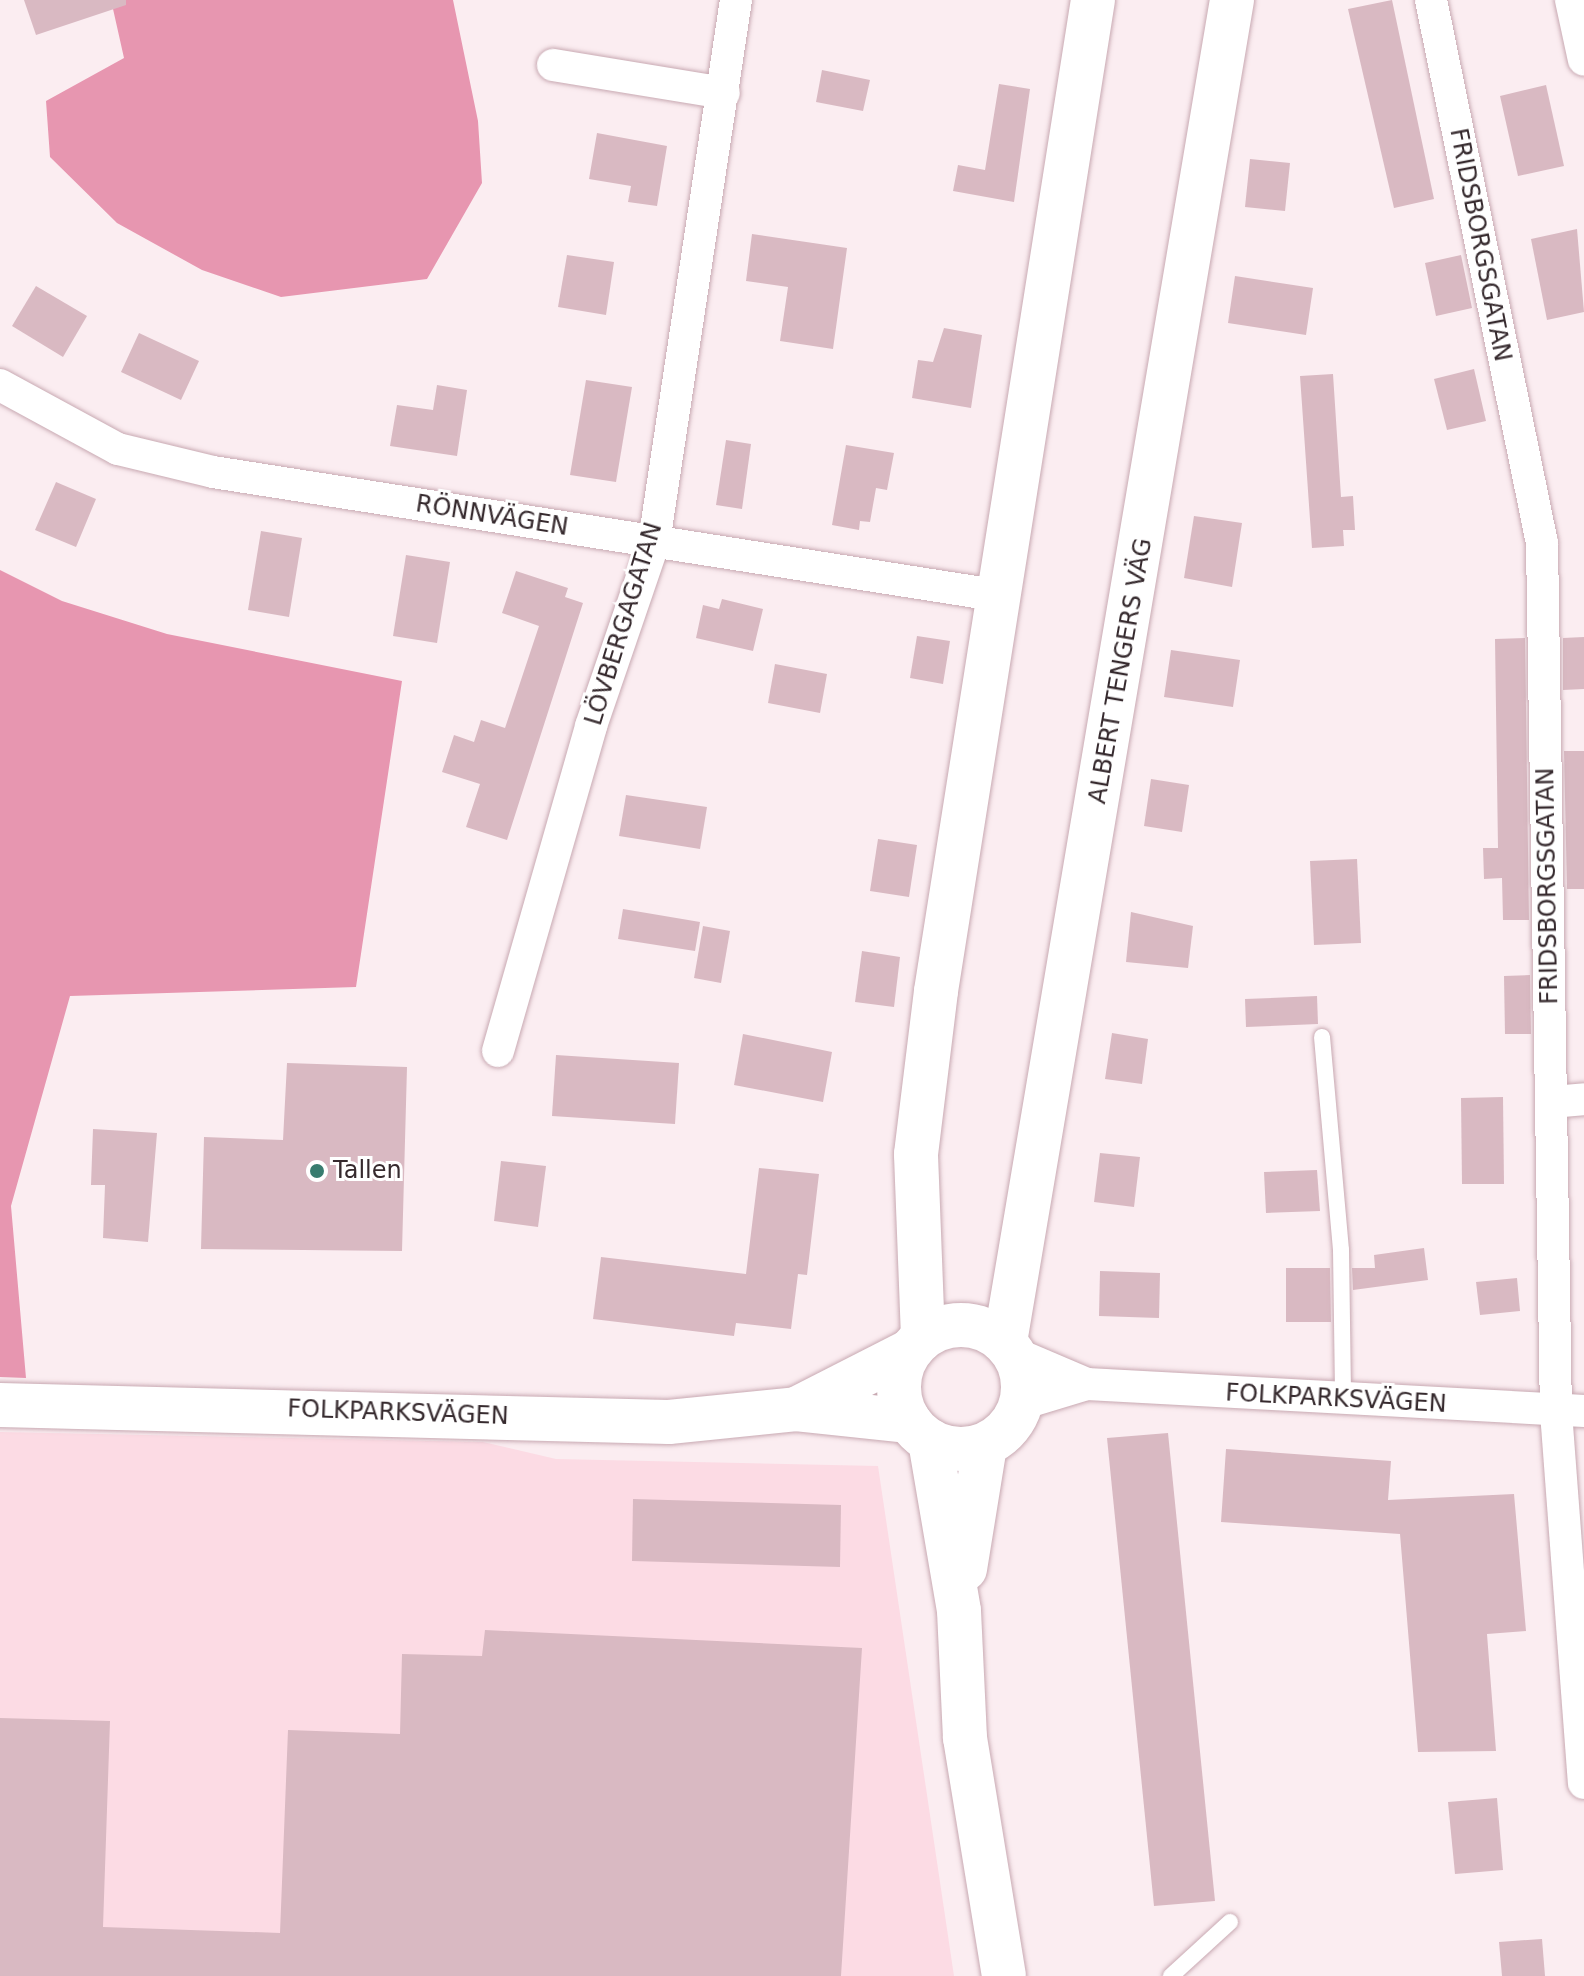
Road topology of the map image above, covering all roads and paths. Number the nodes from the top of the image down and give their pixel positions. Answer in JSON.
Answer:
{"nodes":[{"id":1,"x":736,"y":0,"type":"edge"},
{"id":2,"x":1093,"y":0,"type":"edge"},
{"id":3,"x":1232,"y":0,"type":"edge"},
{"id":4,"x":1431,"y":0,"type":"edge"},
{"id":5,"x":1571,"y":0,"type":"edge"},
{"id":6,"x":1584,"y":60,"type":"edge"},
{"id":7,"x":553,"y":65,"type":"dead end"},
{"id":8,"x":724,"y":93,"type":"junction"},
{"id":9,"x":0,"y":385,"type":"edge"},
{"id":10,"x":654,"y":542,"type":"junction"},
{"id":11,"x":1001,"y":596,"type":"junction"},
{"id":12,"x":1322,"y":1037,"type":"dead end"},
{"id":13,"x":498,"y":1051,"type":"dead end"},
{"id":14,"x":1584,"y":1099,"type":"edge"},
{"id":15,"x":1552,"y":1102,"type":"junction"},
{"id":16,"x":916,"y":1344,"type":"junction"},
{"id":17,"x":1010,"y":1347,"type":"junction"},
{"id":18,"x":1087,"y":1384,"type":"junction"},
{"id":19,"x":1343,"y":1399,"type":"junction"},
{"id":20,"x":1021,"y":1404,"type":"junction"},
{"id":21,"x":0,"y":1405,"type":"edge"},
{"id":22,"x":796,"y":1409,"type":"junction"},
{"id":23,"x":1570,"y":1412,"type":"edge"},
{"id":24,"x":920,"y":1431,"type":"junction"},
{"id":25,"x":985,"y":1445,"type":"junction"},
{"id":26,"x":959,"y":1611,"type":"junction"},
{"id":27,"x":1584,"y":1783,"type":"edge"},
{"id":28,"x":1230,"y":1922,"type":"dead end"},
{"id":29,"x":1004,"y":1976,"type":"edge"},
{"id":30,"x":1171,"y":1976,"type":"edge"}],
"edges":[{"from":1,"to":8,"type":"street","name":"LÖVBERGAGATAN"},
{"from":2,"to":11,"type":"main road"},
{"from":3,"to":17,"type":"main road","name":"ALBERT TENGERS VÄG"},
{"from":4,"to":15,"type":"street","name":"FRIDSBORGSGATAN"},
{"from":5,"to":6,"type":"street"},
{"from":7,"to":8,"type":"street"},
{"from":8,"to":10,"type":"street","name":"LÖVBERGAGATAN"},
{"from":9,"to":10,"type":"street","name":"RÖNNVÄGEN"},
{"from":10,"to":11,"type":"street","name":"RÖNNVÄGEN"},
{"from":10,"to":13,"type":"street","name":"LÖVBERGAGATAN"},
{"from":11,"to":16,"type":"main road"},
{"from":12,"to":19,"type":"lane"},
{"from":14,"to":15,"type":"street"},
{"from":15,"to":23,"type":"street","name":"FRIDSBORGSGATAN"},
{"from":16,"to":17,"type":"main road"},
{"from":16,"to":22,"type":"main road","name":"FOLKPARKSVÄGEN"},
{"from":16,"to":24,"type":"main road"},
{"from":17,"to":18,"type":"street","name":"FOLKPARKSVÄGEN"},
{"from":17,"to":20,"type":"main road"},
{"from":18,"to":19,"type":"street","name":"FOLKPARKSVÄGEN"},
{"from":18,"to":20,"type":"street","name":"FOLKPARKSVÄGEN"},
{"from":19,"to":23,"type":"street","name":"FOLKPARKSVÄGEN"},
{"from":20,"to":25,"type":"main road"},
{"from":21,"to":22,"type":"main road","name":"FOLKPARKSVÄGEN"},
{"from":22,"to":24,"type":"main road","name":"FOLKPARKSVÄGEN"},
{"from":23,"to":27,"type":"street","name":"FRIDSBORGSGATAN"},
{"from":24,"to":25,"type":"main road"},
{"from":24,"to":26,"type":"main road"},
{"from":25,"to":26,"type":"main road"},
{"from":26,"to":29,"type":"main road"},
{"from":28,"to":30,"type":"lane"}]}
